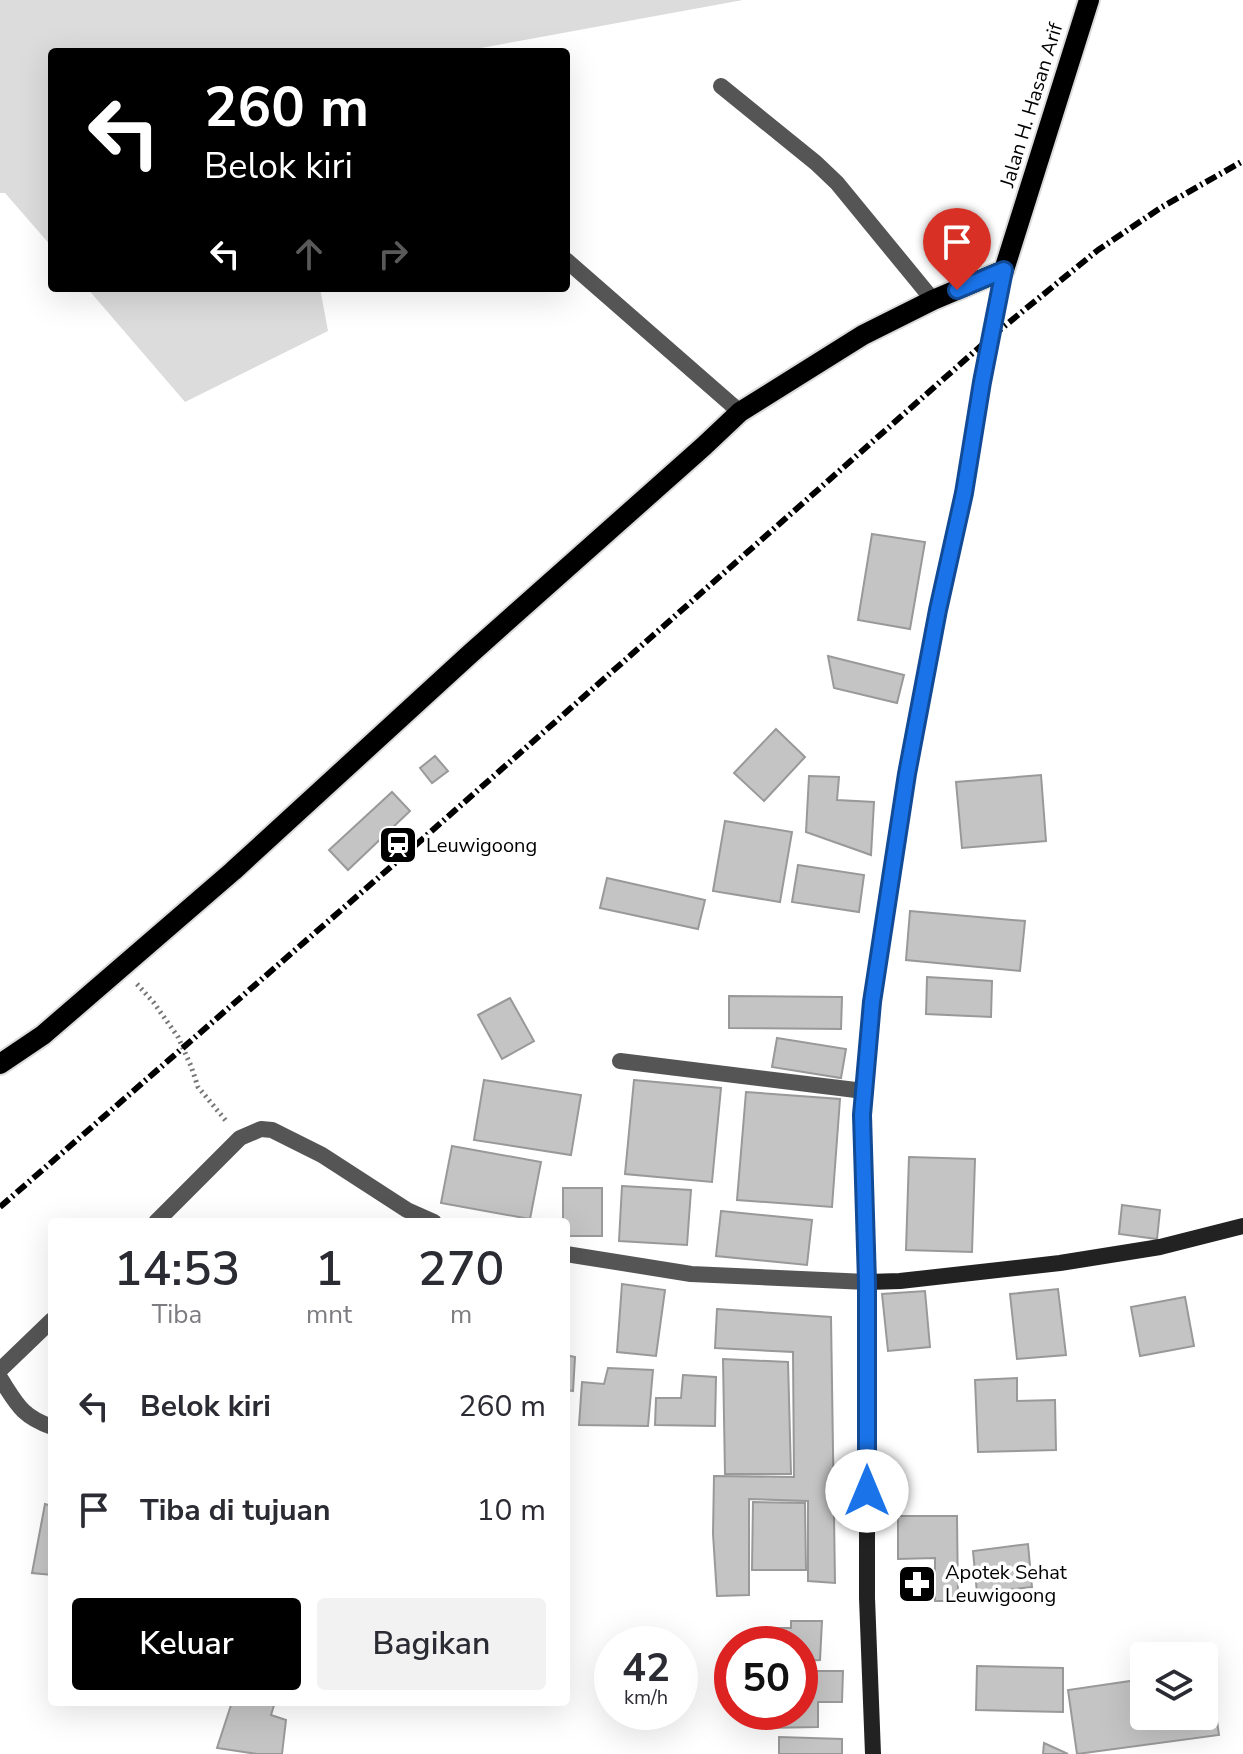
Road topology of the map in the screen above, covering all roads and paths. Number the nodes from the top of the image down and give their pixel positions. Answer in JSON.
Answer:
{"nodes":[{"id":1,"x":1089,"y":0,"type":"edge"},
{"id":2,"x":721,"y":86,"type":"dead end"},
{"id":3,"x":570,"y":263,"type":"edge"},
{"id":4,"x":1004,"y":270,"type":"junction"},
{"id":5,"x":933,"y":300,"type":"junction"},
{"id":6,"x":740,"y":412,"type":"junction"},
{"id":7,"x":122,"y":967,"type":"junction"},
{"id":8,"x":620,"y":1061,"type":"dead end"},
{"id":9,"x":0,"y":1064,"type":"edge"},
{"id":10,"x":864,"y":1091,"type":"junction"},
{"id":11,"x":240,"y":1138,"type":"junction"},
{"id":12,"x":160,"y":1218,"type":"edge"},
{"id":13,"x":425,"y":1218,"type":"edge"},
{"id":14,"x":1243,"y":1226,"type":"edge"},
{"id":15,"x":570,"y":1255,"type":"edge"},
{"id":16,"x":867,"y":1282,"type":"junction"},
{"id":17,"x":48,"y":1324,"type":"edge"},
{"id":18,"x":0,"y":1370,"type":"edge"},
{"id":19,"x":0,"y":1378,"type":"edge"},
{"id":20,"x":48,"y":1426,"type":"edge"},
{"id":21,"x":873,"y":1754,"type":"edge"}],
"edges":[{"from":1,"to":4,"type":"main road","name":"Jalan H. Hasan Arif"},
{"from":2,"to":5,"type":"street"},
{"from":3,"to":6,"type":"street"},
{"from":4,"to":5,"type":"main road"},
{"from":4,"to":10,"type":"main road"},
{"from":5,"to":6,"type":"main road"},
{"from":6,"to":7,"type":"main road"},
{"from":7,"to":9,"type":"main road"},
{"from":7,"to":11,"type":"path"},
{"from":8,"to":10,"type":"street"},
{"from":10,"to":16,"type":"main road"},
{"from":11,"to":12,"type":"street"},
{"from":11,"to":13,"type":"street"},
{"from":14,"to":16,"type":"main road"},
{"from":15,"to":16,"type":"street"},
{"from":16,"to":21,"type":"main road"},
{"from":17,"to":18,"type":"street"},
{"from":19,"to":20,"type":"street"}]}
